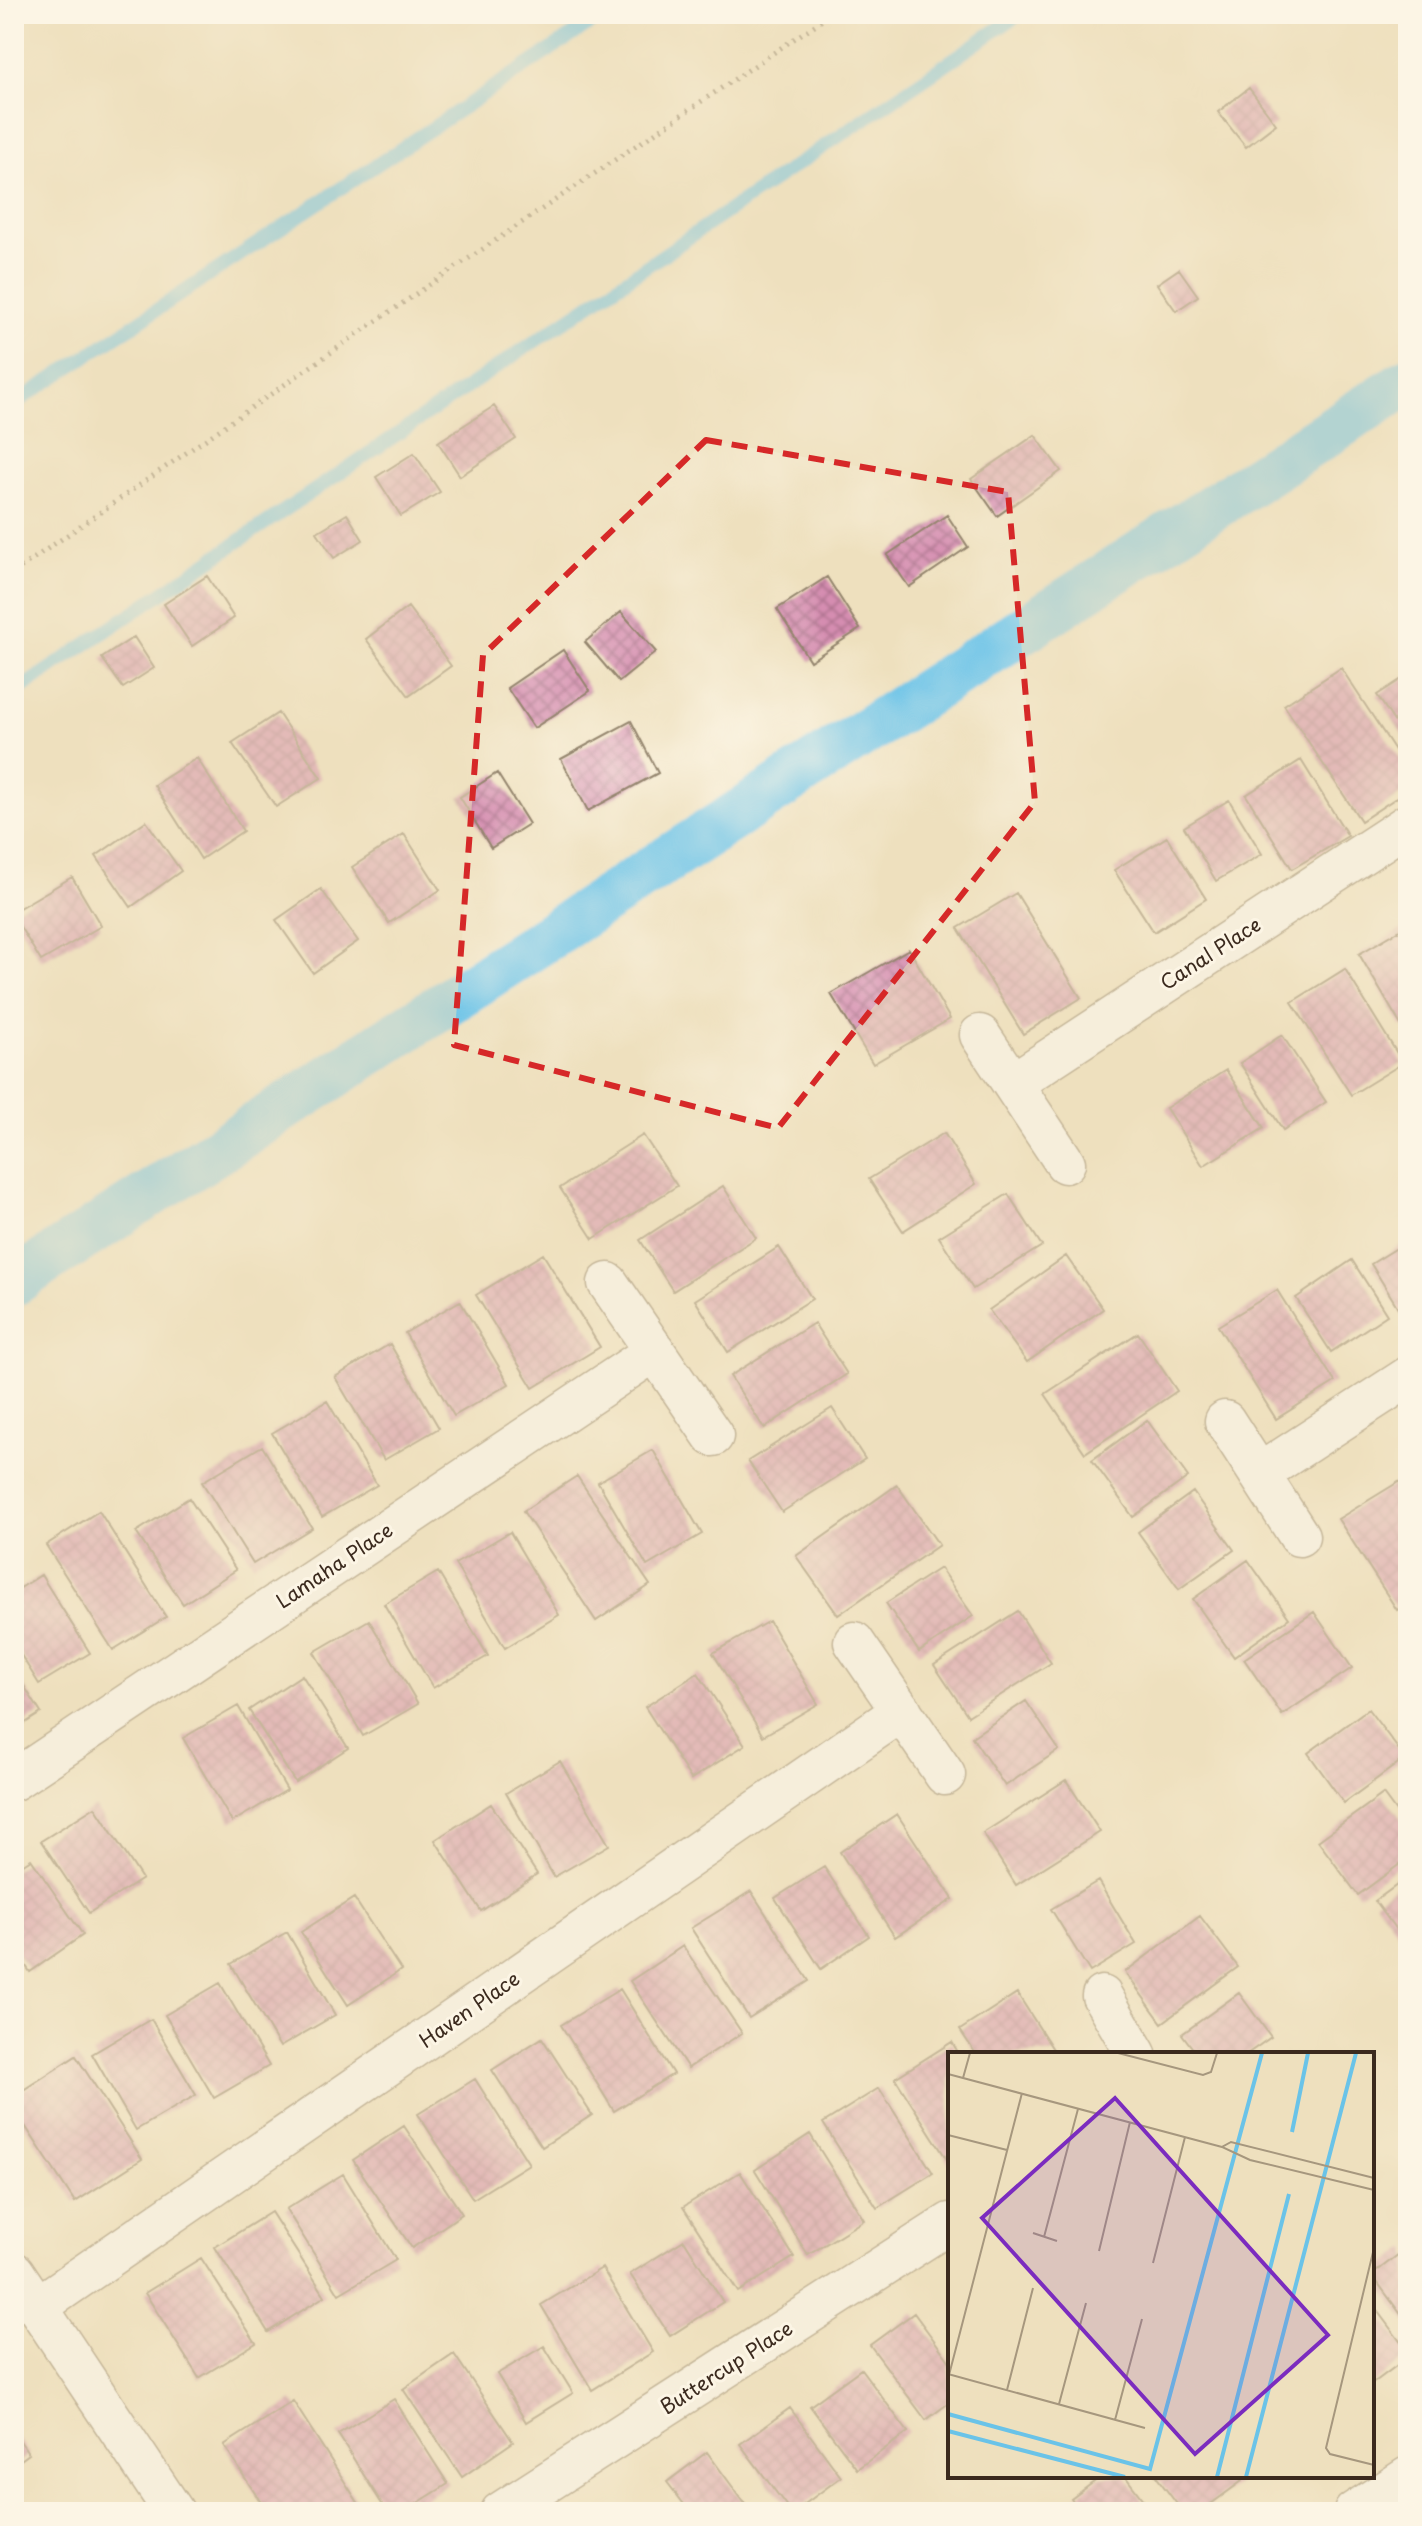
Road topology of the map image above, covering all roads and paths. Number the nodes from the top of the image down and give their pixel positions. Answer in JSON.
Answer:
{"nodes":[{"id":1,"x":831,"y":14,"type":"edge"},
{"id":2,"x":14,"y":572,"type":"edge"},
{"id":3,"x":1408,"y":824,"type":"edge"},
{"id":4,"x":980,"y":1035,"type":"dead end"},
{"id":5,"x":1013,"y":1083,"type":"junction"},
{"id":6,"x":1065,"y":1163,"type":"dead end"},
{"id":7,"x":608,"y":1283,"type":"dead end"},
{"id":8,"x":655,"y":1351,"type":"junction"},
{"id":9,"x":1408,"y":1377,"type":"edge"},
{"id":10,"x":1225,"y":1421,"type":"dead end"},
{"id":11,"x":713,"y":1436,"type":"dead end"},
{"id":12,"x":1259,"y":1474,"type":"junction"},
{"id":13,"x":1299,"y":1536,"type":"dead end"},
{"id":14,"x":854,"y":1642,"type":"dead end"},
{"id":15,"x":902,"y":1711,"type":"junction"},
{"id":16,"x":945,"y":1775,"type":"dead end"},
{"id":17,"x":14,"y":1780,"type":"edge"},
{"id":18,"x":1102,"y":1996,"type":"dead end"},
{"id":19,"x":1135,"y":2052,"type":"edge"},
{"id":20,"x":948,"y":2224,"type":"edge"},
{"id":21,"x":14,"y":2272,"type":"edge"},
{"id":22,"x":37,"y":2307,"type":"junction"},
{"id":23,"x":1408,"y":2477,"type":"edge"},
{"id":24,"x":174,"y":2512,"type":"edge"},
{"id":25,"x":501,"y":2512,"type":"edge"},
{"id":26,"x":1354,"y":2512,"type":"edge"}],
"edges":[{"from":1,"to":2,"type":"path"},
{"from":3,"to":5,"type":"street","name":"Canal Place"},
{"from":4,"to":5,"type":"street"},
{"from":5,"to":6,"type":"street"},
{"from":7,"to":8,"type":"street"},
{"from":8,"to":11,"type":"street"},
{"from":8,"to":17,"type":"street","name":"Lamaha Place"},
{"from":9,"to":12,"type":"street"},
{"from":10,"to":12,"type":"street"},
{"from":12,"to":13,"type":"street"},
{"from":14,"to":15,"type":"street"},
{"from":15,"to":16,"type":"street"},
{"from":15,"to":22,"type":"street","name":"Haven Place"},
{"from":18,"to":19,"type":"street"},
{"from":20,"to":25,"type":"street","name":"Buttercup Place"},
{"from":21,"to":22,"type":"street"},
{"from":22,"to":24,"type":"street"},
{"from":23,"to":26,"type":"street"}]}
